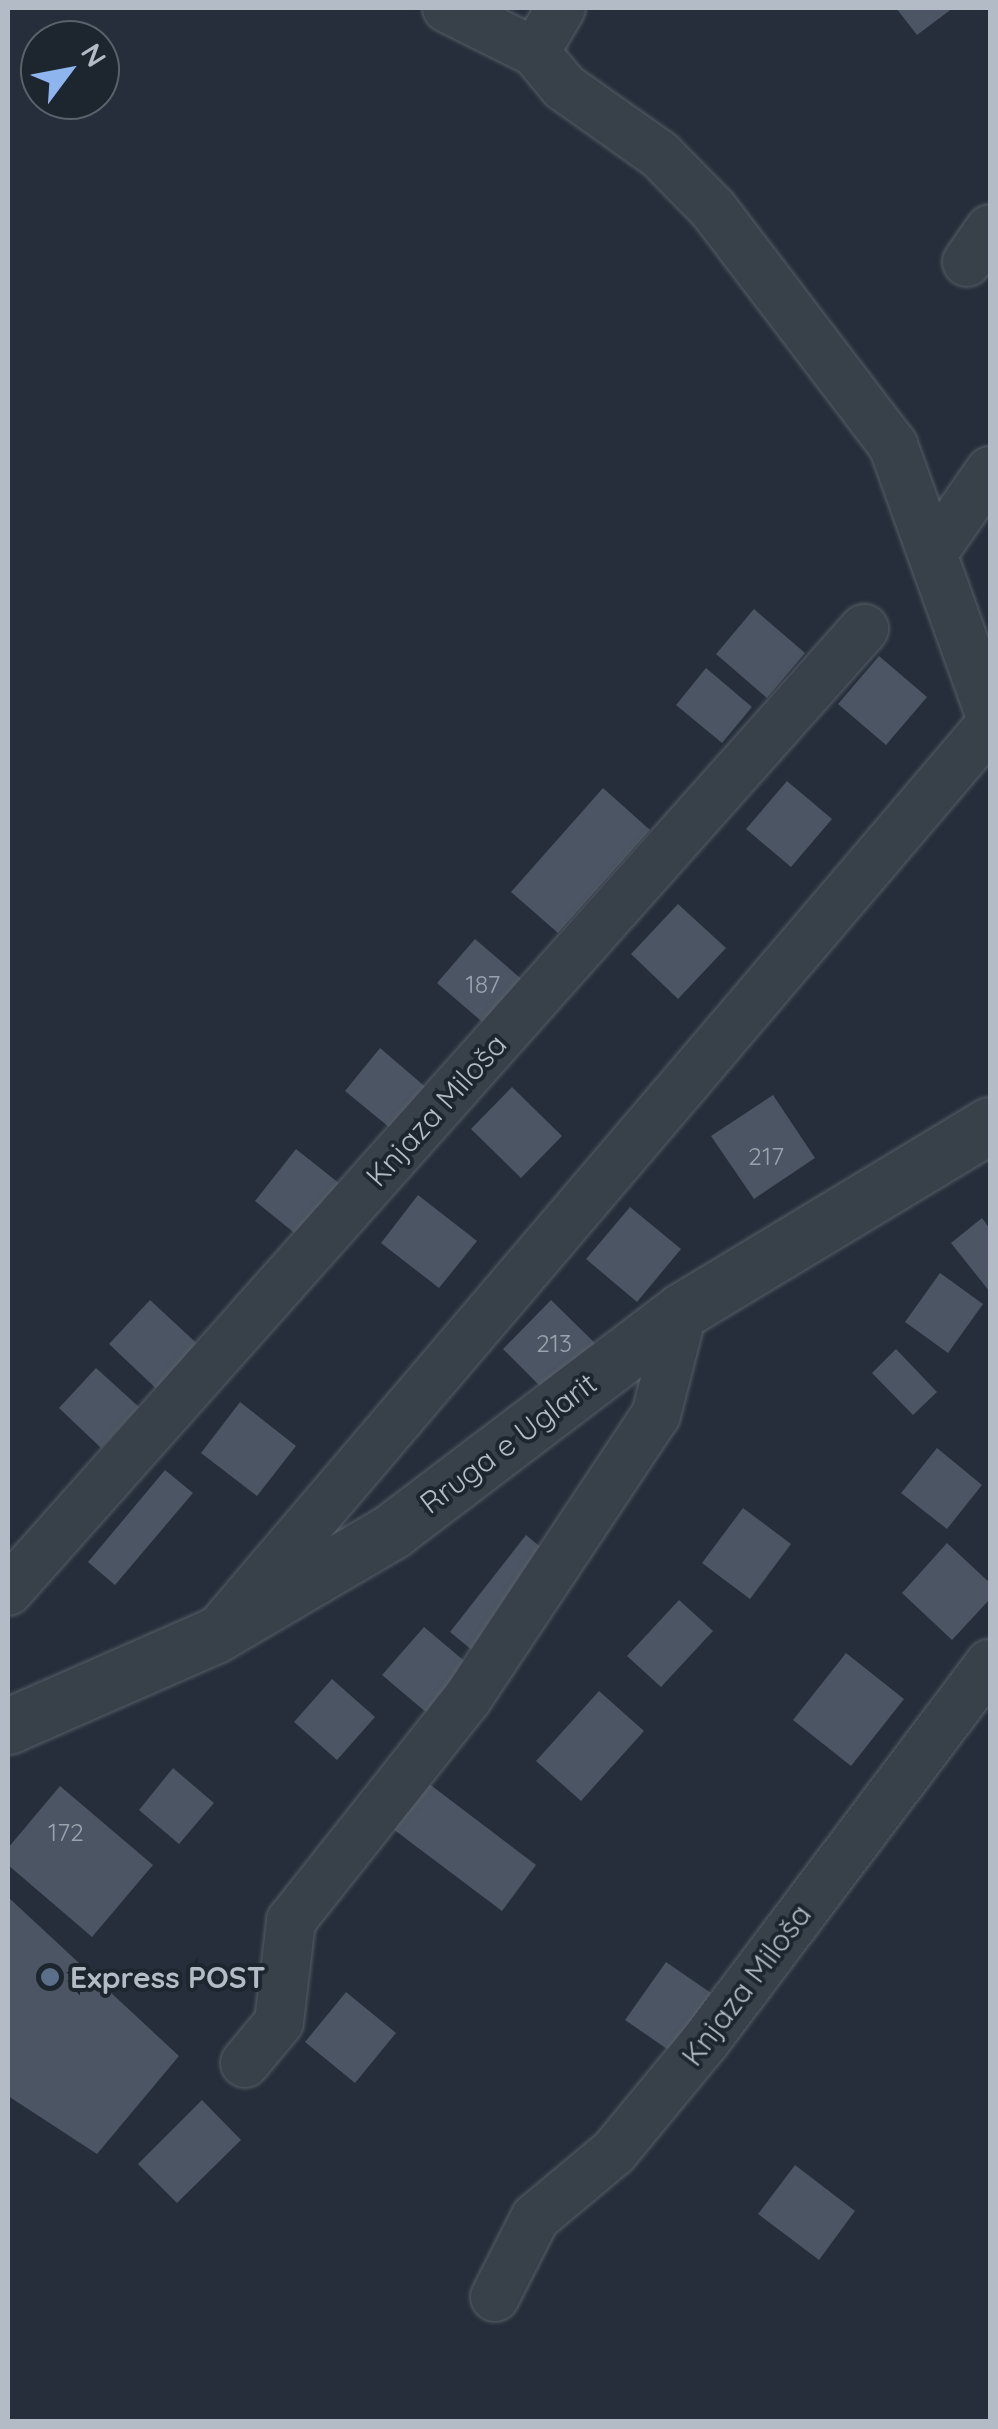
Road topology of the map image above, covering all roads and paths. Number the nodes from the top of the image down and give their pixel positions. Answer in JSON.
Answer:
{"nodes":[{"id":1,"x":447,"y":8,"type":"edge"},
{"id":2,"x":561,"y":8,"type":"edge"},
{"id":3,"x":535,"y":52,"type":"junction"},
{"id":4,"x":990,"y":471,"type":"edge"},
{"id":5,"x":934,"y":552,"type":"junction"},
{"id":6,"x":864,"y":629,"type":"dead end"},
{"id":7,"x":990,"y":715,"type":"edge"},
{"id":8,"x":990,"y":726,"type":"edge"},
{"id":9,"x":990,"y":1125,"type":"edge"},
{"id":10,"x":683,"y":1310,"type":"junction"},
{"id":11,"x":8,"y":1591,"type":"edge"},
{"id":12,"x":215,"y":1635,"type":"junction"},
{"id":13,"x":990,"y":1664,"type":"edge"},
{"id":14,"x":8,"y":1726,"type":"edge"},
{"id":15,"x":245,"y":2063,"type":"dead end"},
{"id":16,"x":496,"y":2298,"type":"dead end"}],
"edges":[{"from":1,"to":3,"type":"street"},
{"from":2,"to":3,"type":"street"},
{"from":3,"to":5,"type":"street"},
{"from":4,"to":5,"type":"street"},
{"from":5,"to":7,"type":"street"},
{"from":6,"to":11,"type":"street","name":"Knjaza Miloša"},
{"from":8,"to":12,"type":"street"},
{"from":9,"to":10,"type":"street","name":"Rruga e Uglarit"},
{"from":10,"to":12,"type":"street","name":"Rruga e Uglarit"},
{"from":10,"to":15,"type":"street"},
{"from":12,"to":14,"type":"street","name":"Rruga e Uglarit"},
{"from":13,"to":16,"type":"street","name":"Knjaza Miloša"}]}
